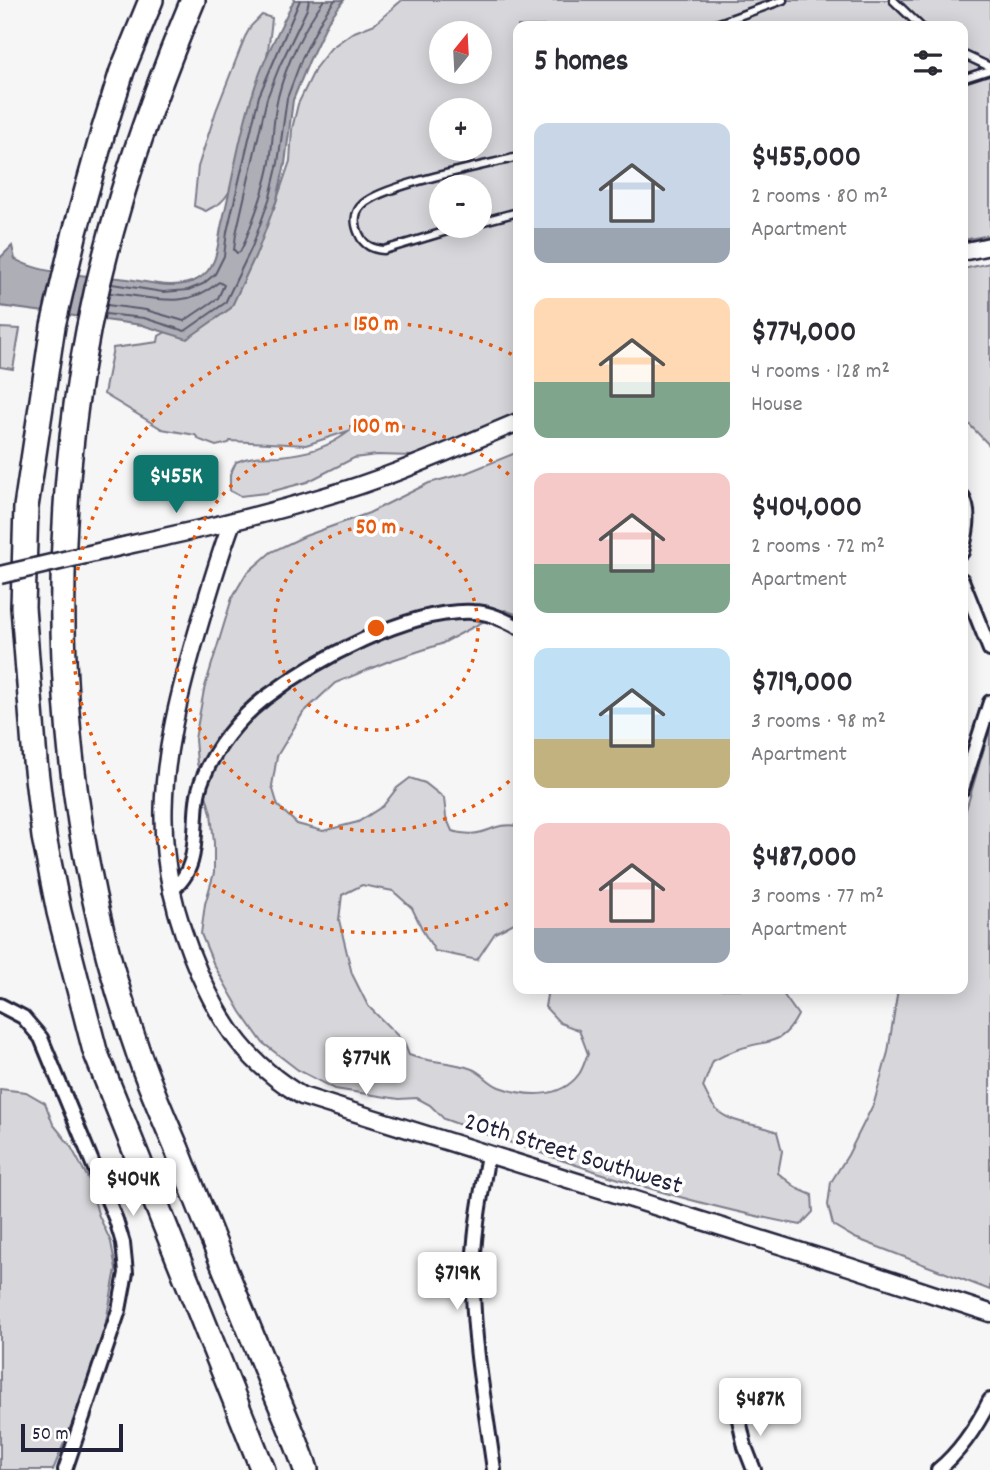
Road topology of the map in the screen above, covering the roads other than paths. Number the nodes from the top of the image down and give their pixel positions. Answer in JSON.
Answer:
{"nodes":[{"id":1,"x":150,"y":0,"type":"edge"},
{"id":2,"x":193,"y":0,"type":"edge"},
{"id":3,"x":783,"y":0,"type":"edge"},
{"id":4,"x":893,"y":0,"type":"edge"},
{"id":5,"x":725,"y":21,"type":"edge"},
{"id":6,"x":915,"y":21,"type":"edge"},
{"id":7,"x":968,"y":57,"type":"edge"},
{"id":8,"x":990,"y":69,"type":"edge"},
{"id":9,"x":968,"y":77,"type":"edge"},
{"id":10,"x":513,"y":158,"type":"edge"},
{"id":11,"x":452,"y":175,"type":"edge"},
{"id":12,"x":429,"y":181,"type":"edge"},
{"id":13,"x":513,"y":213,"type":"edge"},
{"id":14,"x":492,"y":219,"type":"edge"},
{"id":15,"x":429,"y":236,"type":"edge"},
{"id":16,"x":990,"y":246,"type":"edge"},
{"id":17,"x":968,"y":251,"type":"edge"},
{"id":18,"x":513,"y":424,"type":"edge"},
{"id":19,"x":232,"y":522,"type":"junction"},
{"id":20,"x":0,"y":575,"type":"edge"},
{"id":21,"x":968,"y":595,"type":"edge"},
{"id":22,"x":513,"y":624,"type":"edge"},
{"id":23,"x":990,"y":650,"type":"edge"},
{"id":24,"x":990,"y":702,"type":"edge"},
{"id":25,"x":968,"y":770,"type":"edge"},
{"id":26,"x":170,"y":891,"type":"junction"},
{"id":27,"x":0,"y":1005,"type":"edge"},
{"id":28,"x":488,"y":1155,"type":"junction"},
{"id":29,"x":990,"y":1314,"type":"edge"},
{"id":30,"x":990,"y":1400,"type":"edge"},
{"id":31,"x":737,"y":1415,"type":"dead end"},
{"id":32,"x":65,"y":1470,"type":"edge"},
{"id":33,"x":263,"y":1470,"type":"edge"},
{"id":34,"x":306,"y":1470,"type":"edge"},
{"id":35,"x":494,"y":1470,"type":"edge"},
{"id":36,"x":754,"y":1470,"type":"edge"},
{"id":37,"x":938,"y":1470,"type":"edge"}],
"edges":[{"from":1,"to":33,"type":"highway"},
{"from":2,"to":34,"type":"highway"},
{"from":3,"to":5,"type":"lane"},
{"from":4,"to":6,"type":"lane"},
{"from":7,"to":8,"type":"lane"},
{"from":8,"to":9,"type":"lane"},
{"from":10,"to":11,"type":"lane"},
{"from":12,"to":15,"type":"lane"},
{"from":13,"to":14,"type":"lane"},
{"from":16,"to":17,"type":"street"},
{"from":18,"to":19,"type":"street"},
{"from":19,"to":20,"type":"street","bridge":true},
{"from":19,"to":26,"type":"street","name":"20th Street Southwest"},
{"from":21,"to":23,"type":"street"},
{"from":22,"to":26,"type":"street"},
{"from":24,"to":25,"type":"street"},
{"from":26,"to":28,"type":"street","name":"20th Street Southwest"},
{"from":27,"to":32,"type":"street"},
{"from":28,"to":29,"type":"street","name":"20th Street Southwest"},
{"from":28,"to":35,"type":"street"},
{"from":30,"to":37,"type":"street"},
{"from":31,"to":36,"type":"street"}]}
